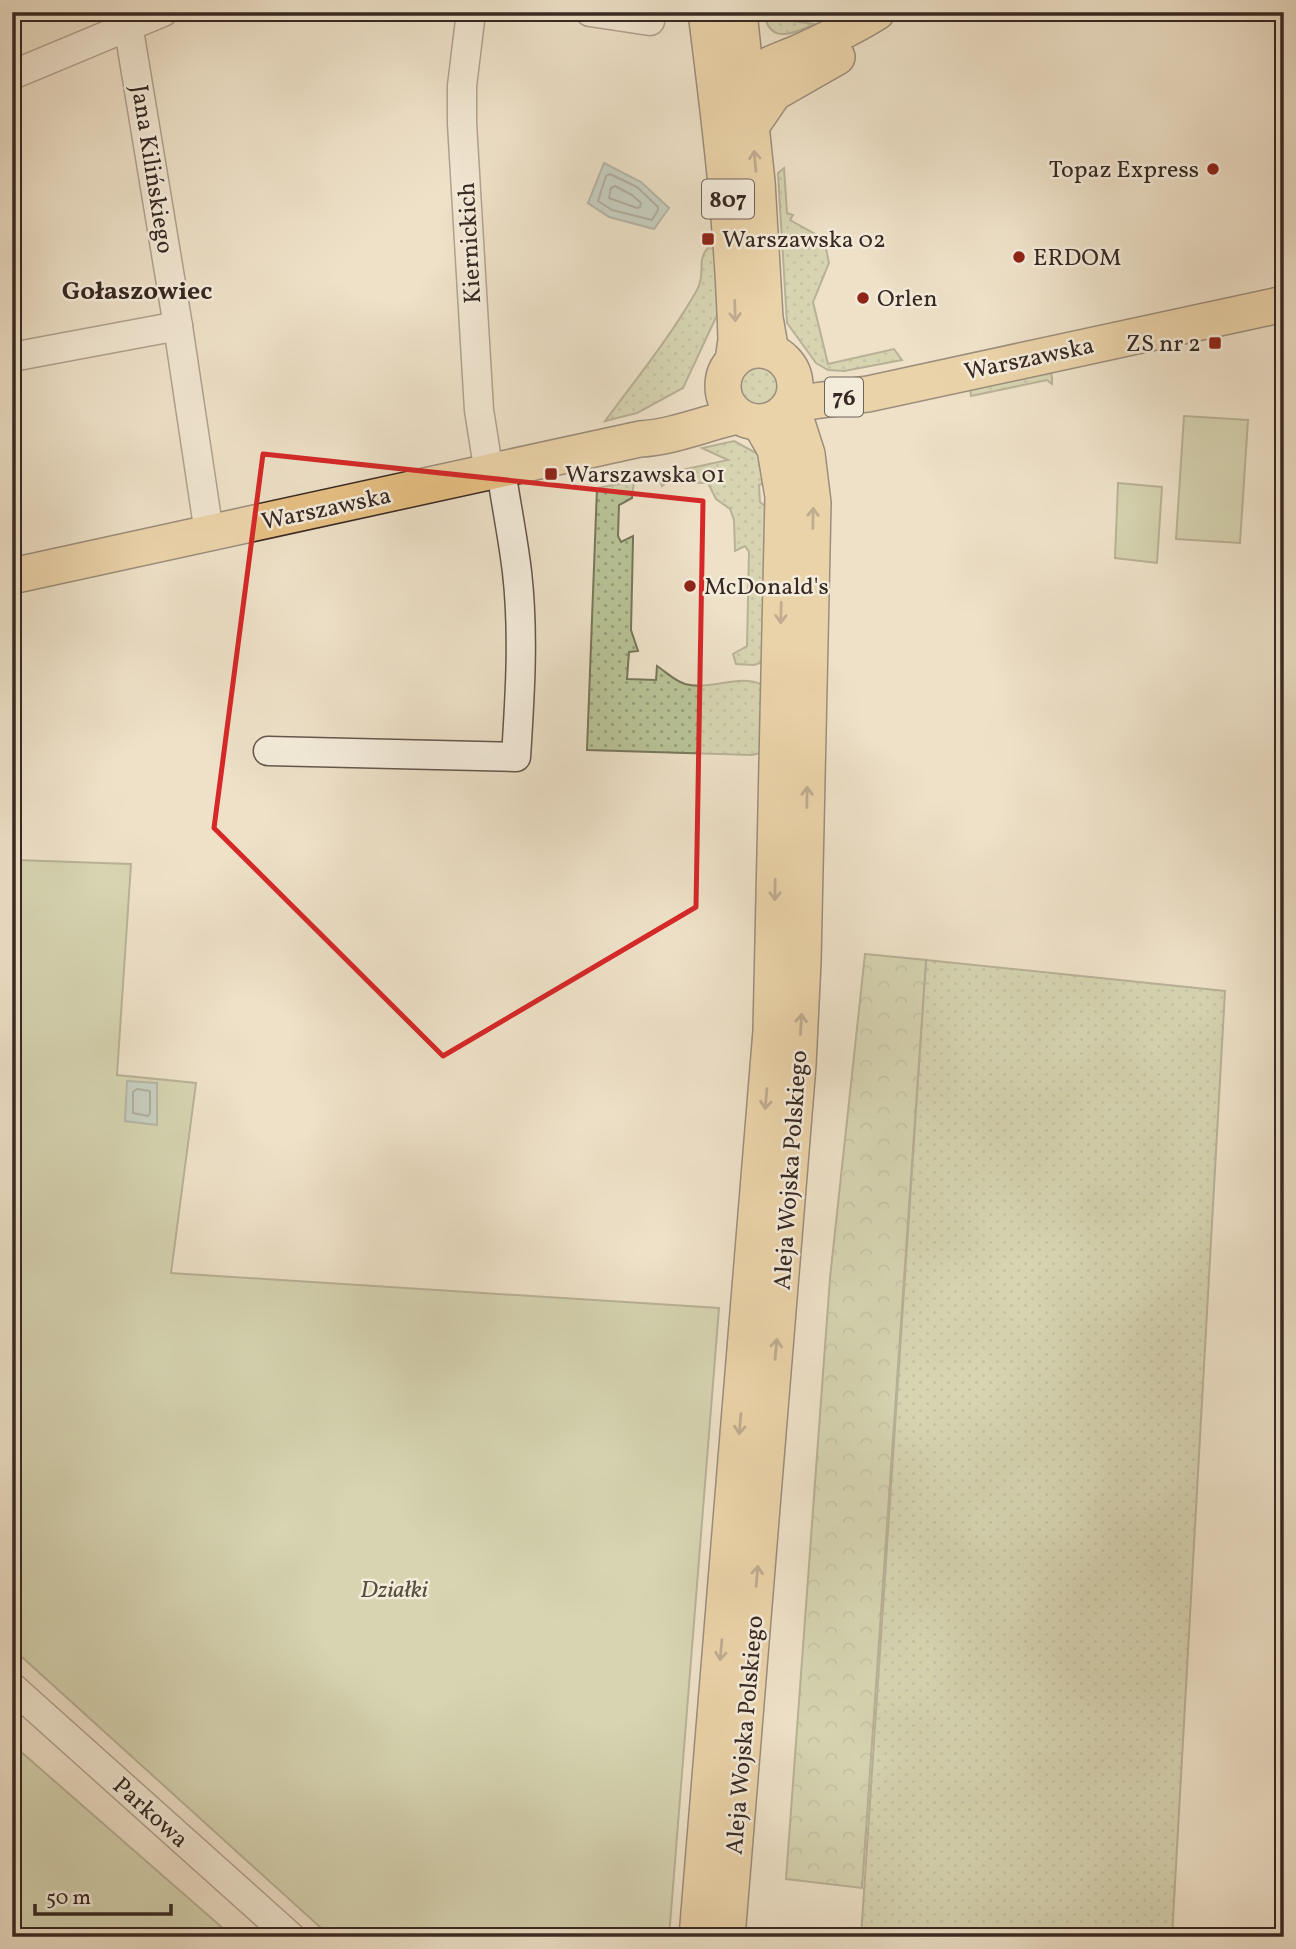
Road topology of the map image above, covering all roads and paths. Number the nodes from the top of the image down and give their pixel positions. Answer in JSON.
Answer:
{"nodes":[{"id":1,"x":163,"y":12,"type":"edge"},
{"id":2,"x":471,"y":12,"type":"edge"},
{"id":3,"x":590,"y":12,"type":"edge"},
{"id":4,"x":706,"y":12,"type":"edge"},
{"id":5,"x":739,"y":12,"type":"edge"},
{"id":6,"x":877,"y":12,"type":"edge"},
{"id":7,"x":882,"y":12,"type":"edge"},
{"id":8,"x":128,"y":19,"type":"edge"},
{"id":9,"x":650,"y":21,"type":"dead end"},
{"id":10,"x":814,"y":45,"type":"junction"},
{"id":11,"x":12,"y":75,"type":"edge"},
{"id":12,"x":745,"y":81,"type":"junction"},
{"id":13,"x":737,"y":131,"type":"junction"},
{"id":14,"x":1284,"y":304,"type":"edge"},
{"id":15,"x":178,"y":326,"type":"junction"},
{"id":16,"x":12,"y":357,"type":"edge"},
{"id":17,"x":785,"y":377,"type":"junction"},
{"id":18,"x":739,"y":397,"type":"junction"},
{"id":19,"x":495,"y":471,"type":"junction"},
{"id":20,"x":209,"y":533,"type":"junction"},
{"id":21,"x":12,"y":576,"type":"edge"},
{"id":22,"x":268,"y":751,"type":"dead end"},
{"id":23,"x":12,"y":1687,"type":"edge"},
{"id":24,"x":290,"y":1937,"type":"edge"},
{"id":25,"x":697,"y":1937,"type":"edge"},
{"id":26,"x":727,"y":1937,"type":"edge"}],
"edges":[{"from":1,"to":8,"type":"street"},
{"from":2,"to":19,"type":"street","name":"Kiernickich"},
{"from":3,"to":9,"type":"street"},
{"from":4,"to":13,"type":"main road"},
{"from":5,"to":10,"type":"main road"},
{"from":5,"to":12,"type":"main road"},
{"from":6,"to":10,"type":"main road"},
{"from":7,"to":13,"type":"main road"},
{"from":8,"to":11,"type":"street"},
{"from":8,"to":15,"type":"street","name":"Jana Kilińskiego"},
{"from":10,"to":12,"type":"main road"},
{"from":12,"to":13,"type":"main road"},
{"from":17,"to":13,"type":"main road","number":"807","one_way":true},
{"from":13,"to":18,"type":"main road","number":"807","one_way":true},
{"from":14,"to":17,"type":"main road","name":"Warszawska","number":"76"},
{"from":15,"to":16,"type":"street"},
{"from":15,"to":20,"type":"street","name":"Jana Kilińskiego"},
{"from":17,"to":18,"type":"main road","number":"76"},
{"from":17,"to":18,"type":"main road","number":"76"},
{"from":26,"to":17,"type":"main road","name":"Aleja Wojska Polskiego","one_way":true},
{"from":18,"to":19,"type":"main road","name":"Warszawska","number":"76"},
{"from":18,"to":25,"type":"main road","name":"Aleja Wojska Polskiego","one_way":true},
{"from":19,"to":20,"type":"main road","name":"Warszawska","number":"76"},
{"from":19,"to":22,"type":"street","name":"Kiernickich"},
{"from":20,"to":21,"type":"main road","name":"Warszawska","number":"76"},
{"from":23,"to":24,"type":"street","name":"Parkowa"}]}
